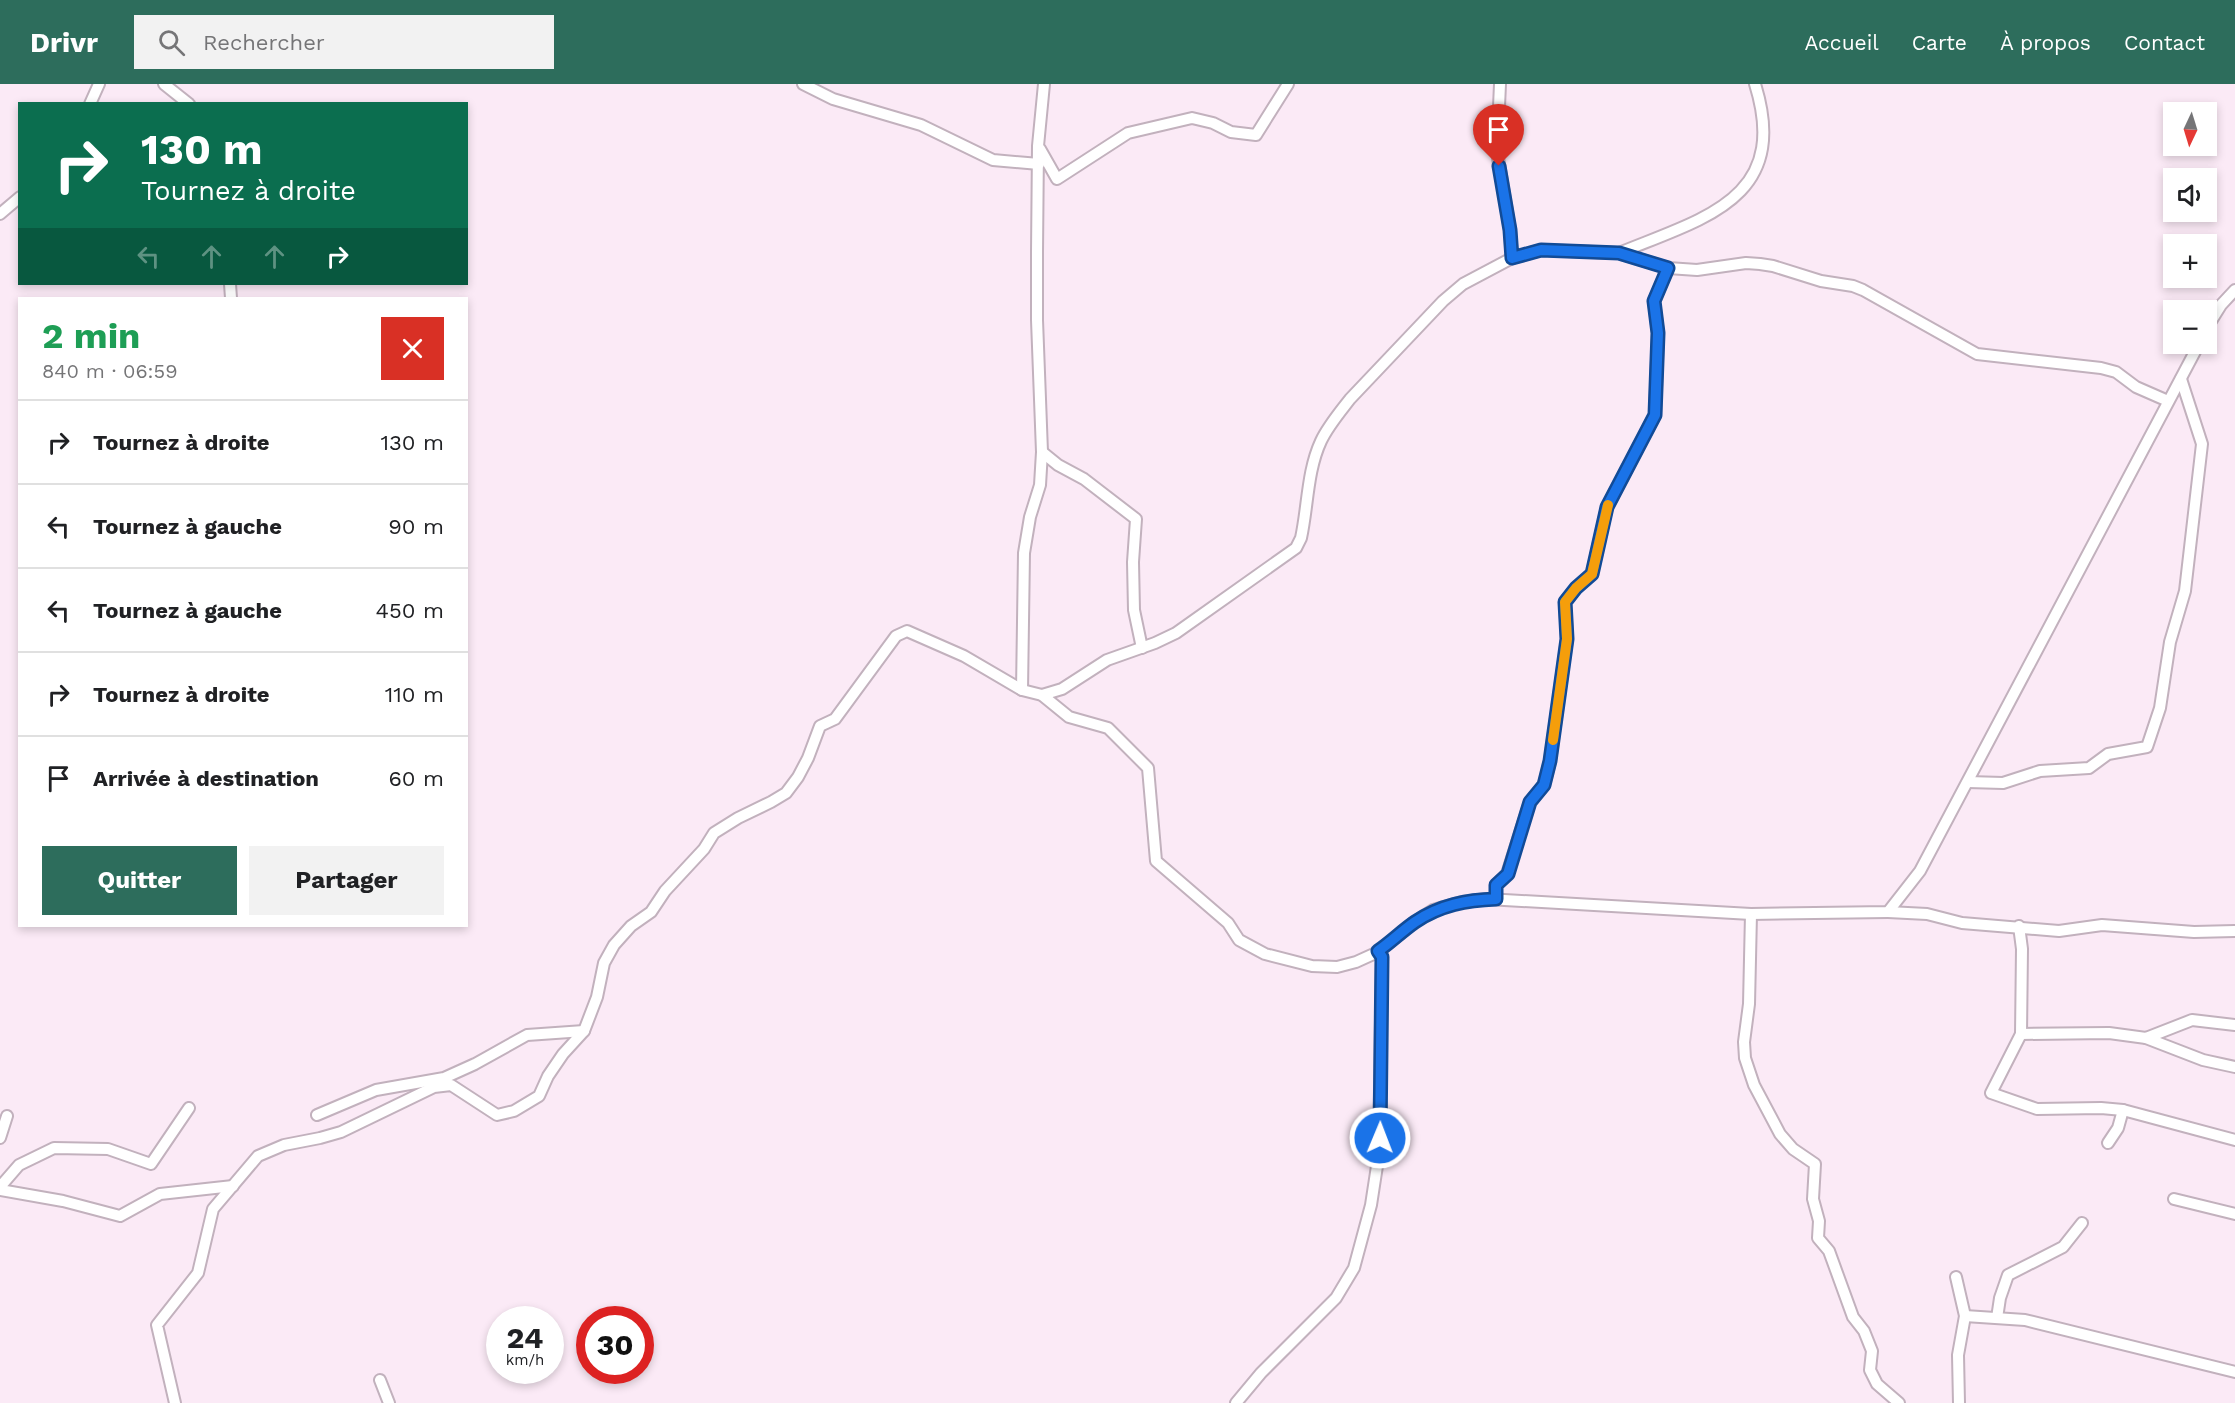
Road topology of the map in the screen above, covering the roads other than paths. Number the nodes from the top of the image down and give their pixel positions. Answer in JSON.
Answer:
{"nodes":[{"id":1,"x":99,"y":84,"type":"edge"},
{"id":2,"x":164,"y":84,"type":"edge"},
{"id":3,"x":803,"y":84,"type":"edge"},
{"id":4,"x":1044,"y":84,"type":"edge"},
{"id":5,"x":1288,"y":84,"type":"edge"},
{"id":6,"x":1500,"y":84,"type":"edge"},
{"id":7,"x":1755,"y":84,"type":"edge"},
{"id":8,"x":91,"y":102,"type":"edge"},
{"id":9,"x":186,"y":102,"type":"edge"},
{"id":10,"x":1038,"y":146,"type":"junction"},
{"id":11,"x":1039,"y":164,"type":"junction"},
{"id":12,"x":18,"y":199,"type":"edge"},
{"id":13,"x":0,"y":214,"type":"edge"},
{"id":14,"x":1619,"y":253,"type":"junction"},
{"id":15,"x":1512,"y":258,"type":"junction"},
{"id":16,"x":1668,"y":268,"type":"junction"},
{"id":17,"x":2235,"y":290,"type":"edge"},
{"id":18,"x":2217,"y":311,"type":"edge"},
{"id":19,"x":2194,"y":354,"type":"edge"},
{"id":20,"x":2181,"y":380,"type":"junction"},
{"id":21,"x":2168,"y":401,"type":"junction"},
{"id":22,"x":1042,"y":452,"type":"junction"},
{"id":23,"x":1142,"y":648,"type":"junction"},
{"id":24,"x":1022,"y":690,"type":"junction"},
{"id":25,"x":1042,"y":695,"type":"junction"},
{"id":26,"x":1968,"y":782,"type":"junction"},
{"id":27,"x":1496,"y":899,"type":"junction"},
{"id":28,"x":1888,"y":912,"type":"junction"},
{"id":29,"x":1751,"y":914,"type":"junction"},
{"id":30,"x":2019,"y":926,"type":"junction"},
{"id":31,"x":2235,"y":931,"type":"edge"},
{"id":32,"x":1378,"y":951,"type":"junction"},
{"id":33,"x":2235,"y":1025,"type":"edge"},
{"id":34,"x":584,"y":1031,"type":"junction"},
{"id":35,"x":2021,"y":1034,"type":"junction"},
{"id":36,"x":2146,"y":1038,"type":"junction"},
{"id":37,"x":2235,"y":1067,"type":"edge"},
{"id":38,"x":189,"y":1108,"type":"dead end"},
{"id":39,"x":2123,"y":1110,"type":"junction"},
{"id":40,"x":317,"y":1115,"type":"dead end"},
{"id":41,"x":7,"y":1116,"type":"dead end"},
{"id":42,"x":0,"y":1138,"type":"edge"},
{"id":43,"x":2235,"y":1140,"type":"edge"},
{"id":44,"x":2108,"y":1143,"type":"dead end"},
{"id":45,"x":232,"y":1186,"type":"junction"},
{"id":46,"x":0,"y":1189,"type":"edge"},
{"id":47,"x":2174,"y":1200,"type":"dead end"},
{"id":48,"x":2235,"y":1214,"type":"edge"},
{"id":49,"x":2082,"y":1223,"type":"dead end"},
{"id":50,"x":1956,"y":1277,"type":"dead end"},
{"id":51,"x":1965,"y":1316,"type":"junction"},
{"id":52,"x":1997,"y":1318,"type":"junction"},
{"id":53,"x":2235,"y":1371,"type":"edge"},
{"id":54,"x":380,"y":1380,"type":"dead end"},
{"id":55,"x":175,"y":1403,"type":"edge"},
{"id":56,"x":389,"y":1403,"type":"edge"},
{"id":57,"x":1236,"y":1403,"type":"edge"},
{"id":58,"x":1899,"y":1403,"type":"edge"},
{"id":59,"x":1959,"y":1403,"type":"edge"}],
"edges":[{"from":1,"to":8,"type":"street"},
{"from":2,"to":9,"type":"street"},
{"from":3,"to":11,"type":"street"},
{"from":4,"to":10,"type":"street"},
{"from":5,"to":10,"type":"street"},
{"from":6,"to":15,"type":"street"},
{"from":7,"to":14,"type":"street"},
{"from":10,"to":11,"type":"street"},
{"from":11,"to":22,"type":"street"},
{"from":12,"to":13,"type":"street"},
{"from":14,"to":15,"type":"street"},
{"from":14,"to":16,"type":"street"},
{"from":15,"to":23,"type":"street"},
{"from":16,"to":21,"type":"street"},
{"from":16,"to":27,"type":"street"},
{"from":17,"to":18,"type":"street"},
{"from":19,"to":20,"type":"street"},
{"from":20,"to":21,"type":"street"},
{"from":20,"to":26,"type":"street"},
{"from":21,"to":26,"type":"street"},
{"from":22,"to":23,"type":"street"},
{"from":22,"to":24,"type":"street"},
{"from":23,"to":25,"type":"street"},
{"from":24,"to":25,"type":"street"},
{"from":24,"to":34,"type":"street"},
{"from":25,"to":32,"type":"street"},
{"from":26,"to":28,"type":"street"},
{"from":27,"to":29,"type":"street"},
{"from":27,"to":32,"type":"street"},
{"from":28,"to":29,"type":"street"},
{"from":28,"to":30,"type":"street"},
{"from":29,"to":58,"type":"street"},
{"from":30,"to":31,"type":"street"},
{"from":30,"to":35,"type":"street"},
{"from":32,"to":57,"type":"street"},
{"from":33,"to":36,"type":"street"},
{"from":34,"to":40,"type":"street"},
{"from":34,"to":45,"type":"street"},
{"from":35,"to":36,"type":"street"},
{"from":35,"to":39,"type":"street"},
{"from":36,"to":37,"type":"street"},
{"from":38,"to":46,"type":"street"},
{"from":39,"to":43,"type":"street"},
{"from":39,"to":44,"type":"street"},
{"from":41,"to":42,"type":"street"},
{"from":45,"to":46,"type":"street"},
{"from":45,"to":55,"type":"street"},
{"from":47,"to":48,"type":"street"},
{"from":49,"to":52,"type":"street"},
{"from":50,"to":51,"type":"street"},
{"from":51,"to":52,"type":"street"},
{"from":51,"to":59,"type":"street"},
{"from":52,"to":53,"type":"street"},
{"from":54,"to":56,"type":"street"}]}
